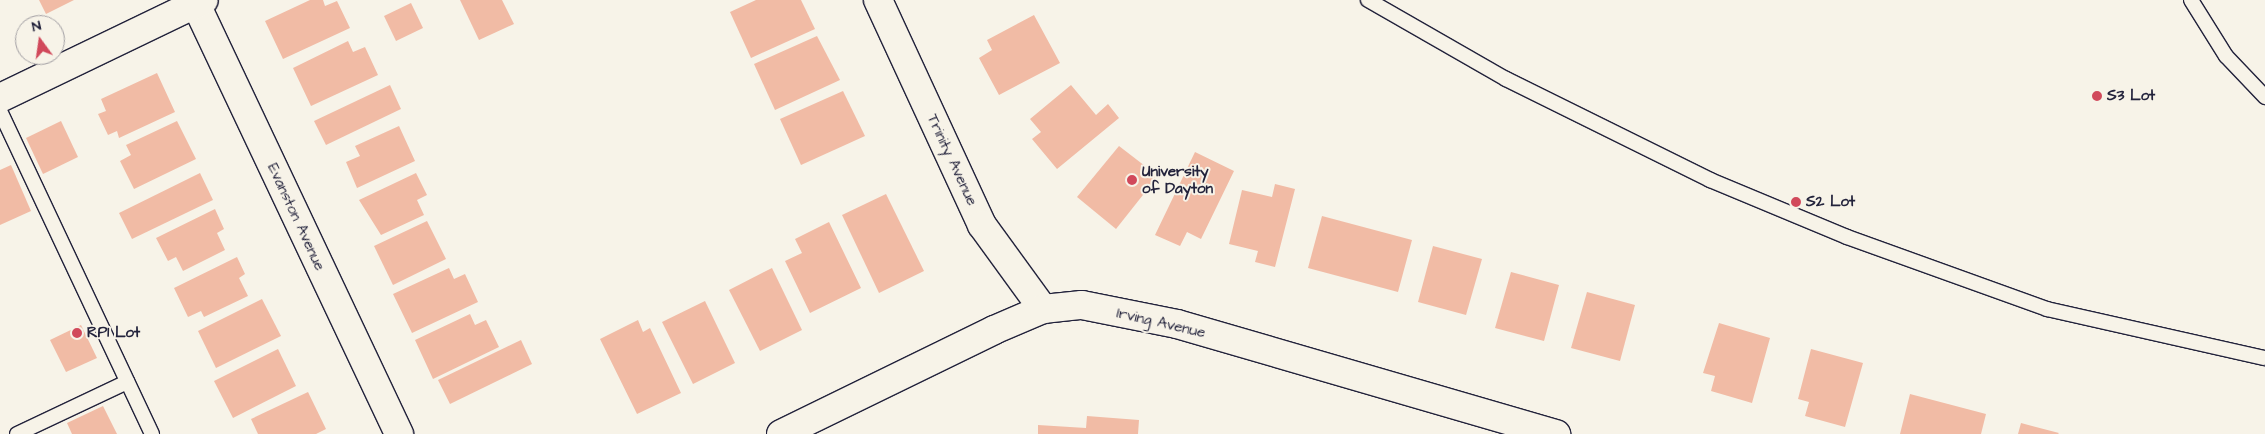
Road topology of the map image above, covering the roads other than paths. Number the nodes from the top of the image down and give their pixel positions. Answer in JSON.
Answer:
{"nodes":[{"id":1,"x":878,"y":0,"type":"edge"},
{"id":2,"x":1368,"y":0,"type":"edge"},
{"id":3,"x":2191,"y":0,"type":"edge"},
{"id":4,"x":198,"y":1,"type":"edge"},
{"id":5,"x":2265,"y":96,"type":"edge"},
{"id":6,"x":0,"y":98,"type":"edge"},
{"id":7,"x":0,"y":111,"type":"edge"},
{"id":8,"x":1043,"y":309,"type":"junction"},
{"id":9,"x":2265,"y":358,"type":"edge"},
{"id":10,"x":127,"y":382,"type":"junction"},
{"id":11,"x":16,"y":434,"type":"edge"},
{"id":12,"x":152,"y":434,"type":"edge"},
{"id":13,"x":399,"y":434,"type":"edge"},
{"id":14,"x":781,"y":434,"type":"edge"},
{"id":15,"x":1556,"y":434,"type":"edge"}],
"edges":[{"from":1,"to":8,"type":"street","name":"Trinity Avenue"},
{"from":2,"to":9,"type":"lane"},
{"from":3,"to":5,"type":"lane"},
{"from":4,"to":6,"type":"street"},
{"from":4,"to":13,"type":"street","name":"Evanston Avenue"},
{"from":7,"to":10,"type":"lane"},
{"from":8,"to":14,"type":"street","name":"Irving Avenue"},
{"from":8,"to":15,"type":"street","name":"Irving Avenue"},
{"from":10,"to":11,"type":"lane"},
{"from":10,"to":12,"type":"lane"}]}
